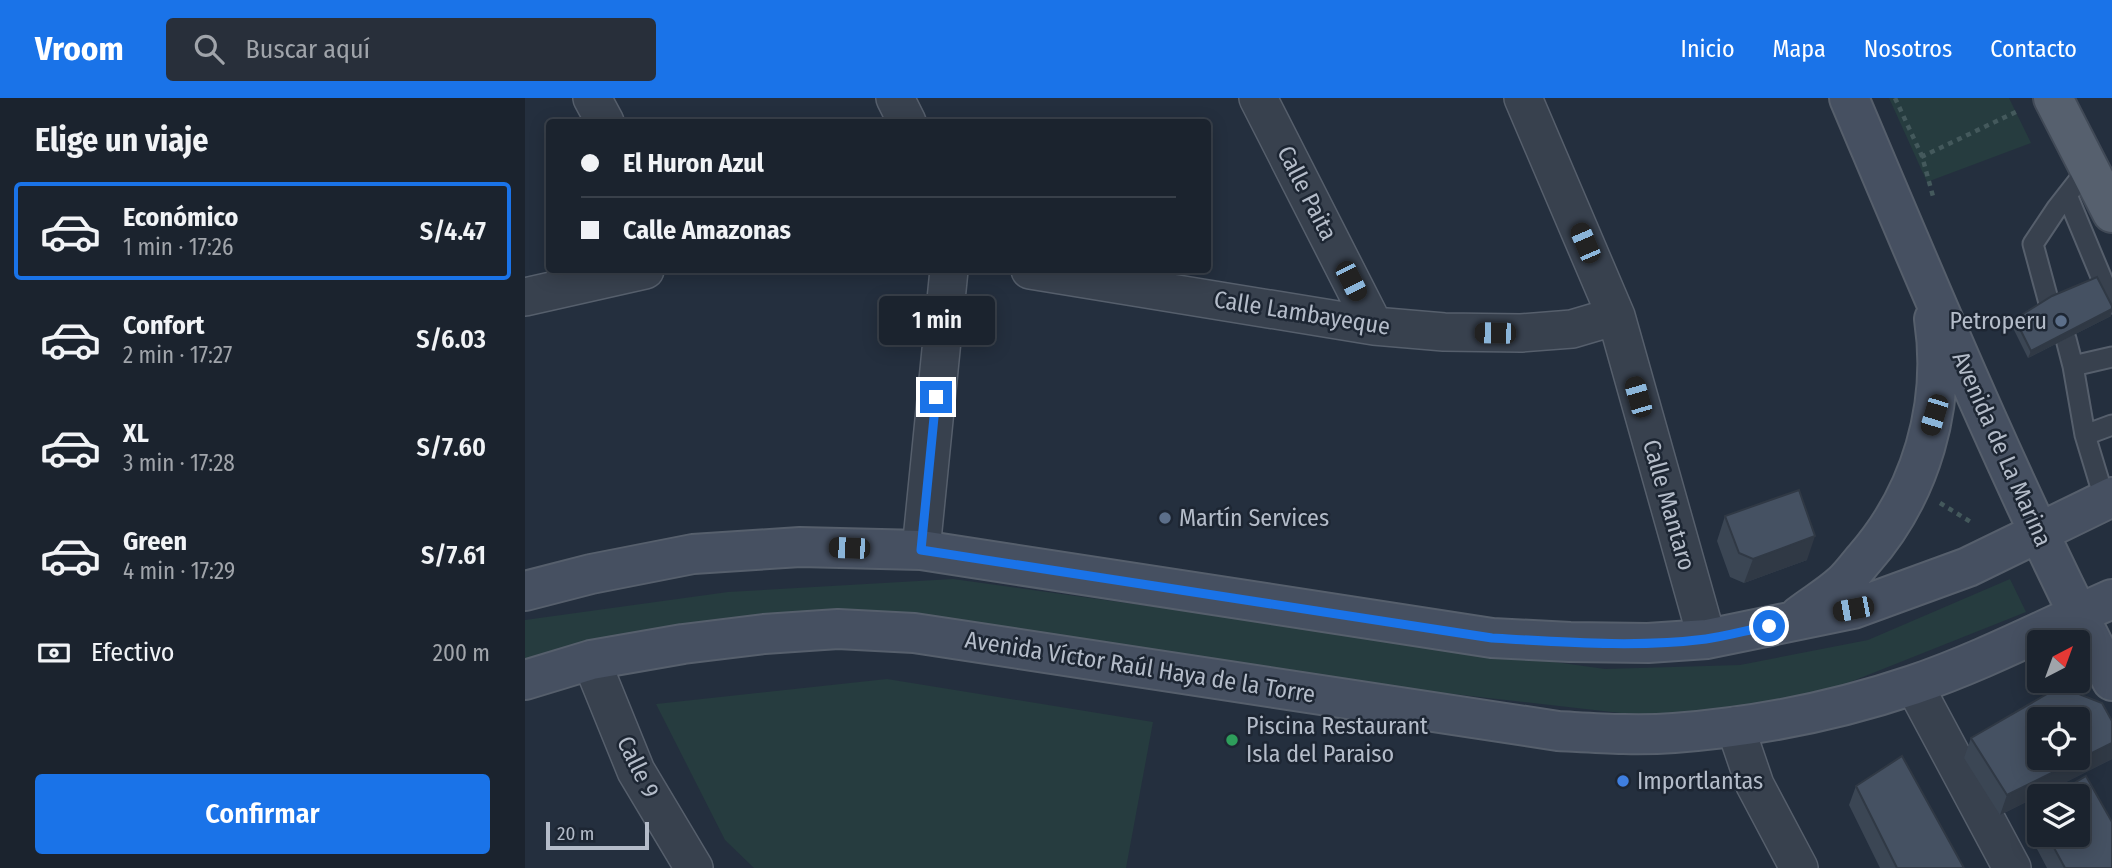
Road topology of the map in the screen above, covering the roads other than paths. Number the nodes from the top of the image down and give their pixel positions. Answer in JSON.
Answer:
{"nodes":[{"id":1,"x":593,"y":98,"type":"edge"},
{"id":2,"x":895,"y":98,"type":"edge"},
{"id":3,"x":1258,"y":98,"type":"edge"},
{"id":4,"x":1523,"y":98,"type":"edge"},
{"id":5,"x":1849,"y":98,"type":"edge"},
{"id":6,"x":2037,"y":104,"type":"edge"},
{"id":7,"x":604,"y":119,"type":"edge"},
{"id":8,"x":906,"y":119,"type":"edge"},
{"id":9,"x":2078,"y":181,"type":"junction"},
{"id":10,"x":2112,"y":213,"type":"edge"},
{"id":11,"x":632,"y":273,"type":"edge"},
{"id":12,"x":949,"y":273,"type":"edge"},
{"id":13,"x":1048,"y":273,"type":"edge"},
{"id":14,"x":1928,"y":286,"type":"junction"},
{"id":15,"x":525,"y":297,"type":"edge"},
{"id":16,"x":2049,"y":303,"type":"edge"},
{"id":17,"x":2112,"y":303,"type":"edge"},
{"id":18,"x":1615,"y":316,"type":"junction"},
{"id":19,"x":1374,"y":326,"type":"junction"},
{"id":20,"x":2066,"y":340,"type":"edge"},
{"id":21,"x":2112,"y":357,"type":"edge"},
{"id":22,"x":2073,"y":366,"type":"junction"},
{"id":23,"x":2112,"y":425,"type":"edge"},
{"id":24,"x":2085,"y":435,"type":"junction"},
{"id":25,"x":2109,"y":499,"type":"edge"},
{"id":26,"x":2039,"y":533,"type":"junction"},
{"id":27,"x":921,"y":550,"type":"junction"},
{"id":28,"x":525,"y":591,"type":"edge"},
{"id":29,"x":2112,"y":598,"type":"edge"},
{"id":30,"x":2078,"y":614,"type":"junction"},
{"id":31,"x":1790,"y":622,"type":"junction"},
{"id":32,"x":1707,"y":639,"type":"junction"},
{"id":33,"x":591,"y":660,"type":"junction"},
{"id":34,"x":525,"y":680,"type":"edge"},
{"id":35,"x":2112,"y":681,"type":"edge"},
{"id":36,"x":1914,"y":685,"type":"junction"},
{"id":37,"x":1735,"y":726,"type":"junction"},
{"id":38,"x":694,"y":868,"type":"edge"},
{"id":39,"x":1799,"y":868,"type":"edge"},
{"id":40,"x":2012,"y":868,"type":"edge"}],
"edges":[{"from":1,"to":7,"type":"street"},
{"from":2,"to":8,"type":"street"},
{"from":3,"to":19,"type":"street","name":"Calle Paita"},
{"from":4,"to":18,"type":"street","name":"Calle Mantaro"},
{"from":5,"to":14,"type":"main road","name":"Avenida de La Marina"},
{"from":6,"to":9,"type":"main road"},
{"from":9,"to":10,"type":"main road"},
{"from":9,"to":16,"type":"lane"},
{"from":9,"to":17,"type":"lane"},
{"from":11,"to":15,"type":"street"},
{"from":12,"to":27,"type":"street"},
{"from":13,"to":19,"type":"street","name":"Calle Lambayeque"},
{"from":14,"to":26,"type":"main road","name":"Avenida de La Marina"},
{"from":14,"to":31,"type":"main road"},
{"from":18,"to":19,"type":"street","name":"Calle Lambayeque"},
{"from":18,"to":32,"type":"street","name":"Calle Mantaro"},
{"from":20,"to":22,"type":"lane"},
{"from":21,"to":22,"type":"lane"},
{"from":22,"to":24,"type":"lane"},
{"from":23,"to":24,"type":"lane"},
{"from":24,"to":25,"type":"lane"},
{"from":25,"to":26,"type":"main road"},
{"from":26,"to":30,"type":"main road","name":"Avenida de La Marina"},
{"from":26,"to":31,"type":"main road"},
{"from":27,"to":28,"type":"main road"},
{"from":27,"to":32,"type":"main road"},
{"from":29,"to":30,"type":"main road","name":"Avenida Víctor Raúl Haya de la Torre"},
{"from":30,"to":35,"type":"main road","name":"Avenida de La Marina"},
{"from":30,"to":36,"type":"main road","name":"Avenida Víctor Raúl Haya de la Torre"},
{"from":31,"to":32,"type":"main road"},
{"from":33,"to":34,"type":"main road","name":"Avenida Víctor Raúl Haya de la Torre"},
{"from":33,"to":37,"type":"main road","name":"Avenida Víctor Raúl Haya de la Torre"},
{"from":33,"to":38,"type":"street","name":"Calle 9"},
{"from":36,"to":37,"type":"main road","name":"Avenida Víctor Raúl Haya de la Torre"},
{"from":36,"to":40,"type":"street"},
{"from":37,"to":39,"type":"street"}]}
